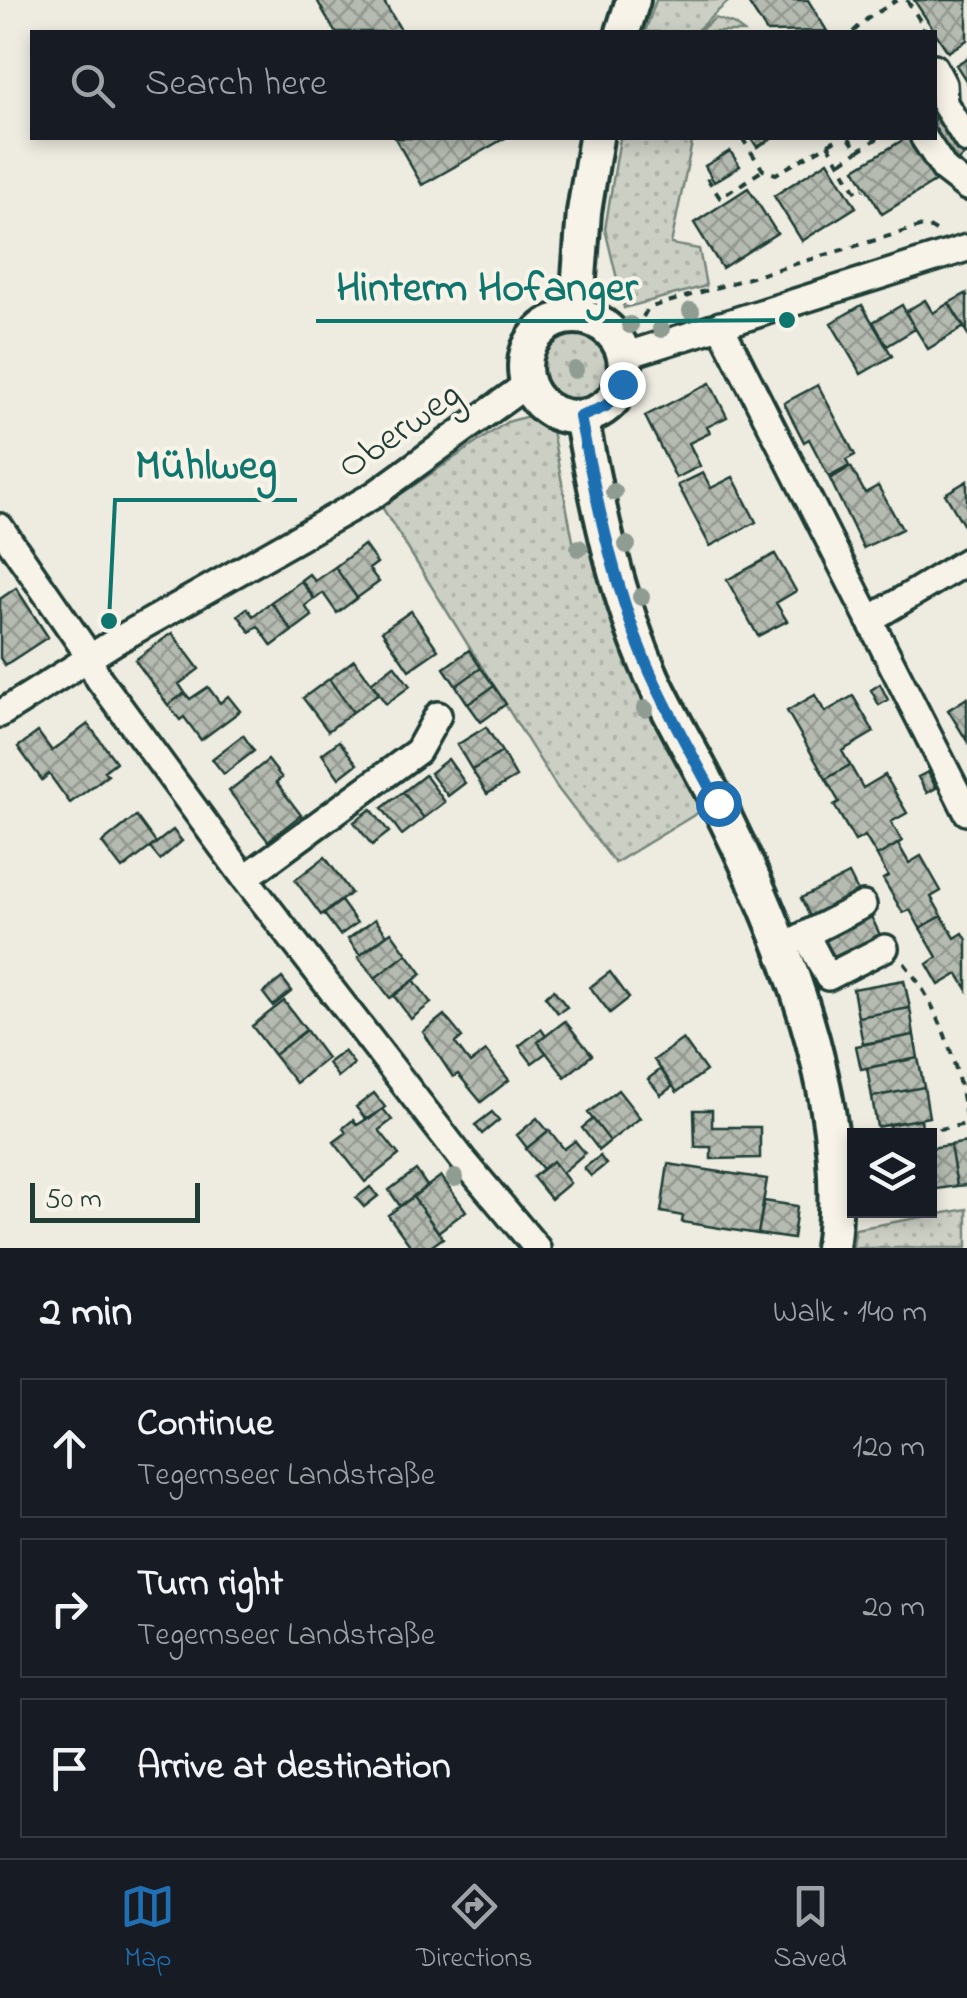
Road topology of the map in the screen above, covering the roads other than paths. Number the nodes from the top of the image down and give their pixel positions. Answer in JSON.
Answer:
{"nodes":[{"id":1,"x":633,"y":0,"type":"edge"},
{"id":2,"x":624,"y":30,"type":"edge"},
{"id":3,"x":937,"y":73,"type":"edge"},
{"id":4,"x":596,"y":140,"type":"edge"},
{"id":5,"x":925,"y":140,"type":"edge"},
{"id":6,"x":967,"y":140,"type":"edge"},
{"id":7,"x":967,"y":187,"type":"edge"},
{"id":8,"x":961,"y":249,"type":"edge"},
{"id":9,"x":576,"y":317,"type":"junction"},
{"id":10,"x":720,"y":326,"type":"junction"},
{"id":11,"x":624,"y":356,"type":"junction"},
{"id":12,"x":527,"y":384,"type":"junction"},
{"id":13,"x":580,"y":417,"type":"junction"},
{"id":14,"x":0,"y":527,"type":"edge"},
{"id":15,"x":967,"y":560,"type":"edge"},
{"id":16,"x":870,"y":620,"type":"junction"},
{"id":17,"x":88,"y":657,"type":"junction"},
{"id":18,"x":0,"y":714,"type":"edge"},
{"id":19,"x":438,"y":715,"type":"dead end"},
{"id":20,"x":967,"y":812,"type":"edge"},
{"id":21,"x":245,"y":878,"type":"junction"},
{"id":22,"x":863,"y":906,"type":"dead end"},
{"id":23,"x":793,"y":941,"type":"junction"},
{"id":24,"x":886,"y":948,"type":"road end"},
{"id":25,"x":537,"y":1248,"type":"edge"},
{"id":26,"x":832,"y":1248,"type":"edge"}],
"edges":[{"from":1,"to":2,"type":"main road"},
{"from":3,"to":6,"type":"street"},
{"from":4,"to":9,"type":"main road"},
{"from":5,"to":7,"type":"street"},
{"from":8,"to":10,"type":"street"},
{"from":9,"to":11,"type":"main road"},
{"from":9,"to":12,"type":"main road"},
{"from":10,"to":11,"type":"street"},
{"from":10,"to":16,"type":"street"},
{"from":11,"to":13,"type":"main road"},
{"from":12,"to":13,"type":"main road"},
{"from":12,"to":17,"type":"street","name":"Oberweg"},
{"from":13,"to":23,"type":"main road"},
{"from":14,"to":17,"type":"street"},
{"from":15,"to":16,"type":"street"},
{"from":16,"to":20,"type":"street"},
{"from":17,"to":18,"type":"street","name":"Oberweg"},
{"from":17,"to":21,"type":"street"},
{"from":19,"to":21,"type":"street"},
{"from":21,"to":25,"type":"street"},
{"from":22,"to":23,"type":"street"},
{"from":23,"to":24,"type":"street"},
{"from":23,"to":26,"type":"main road"}]}
